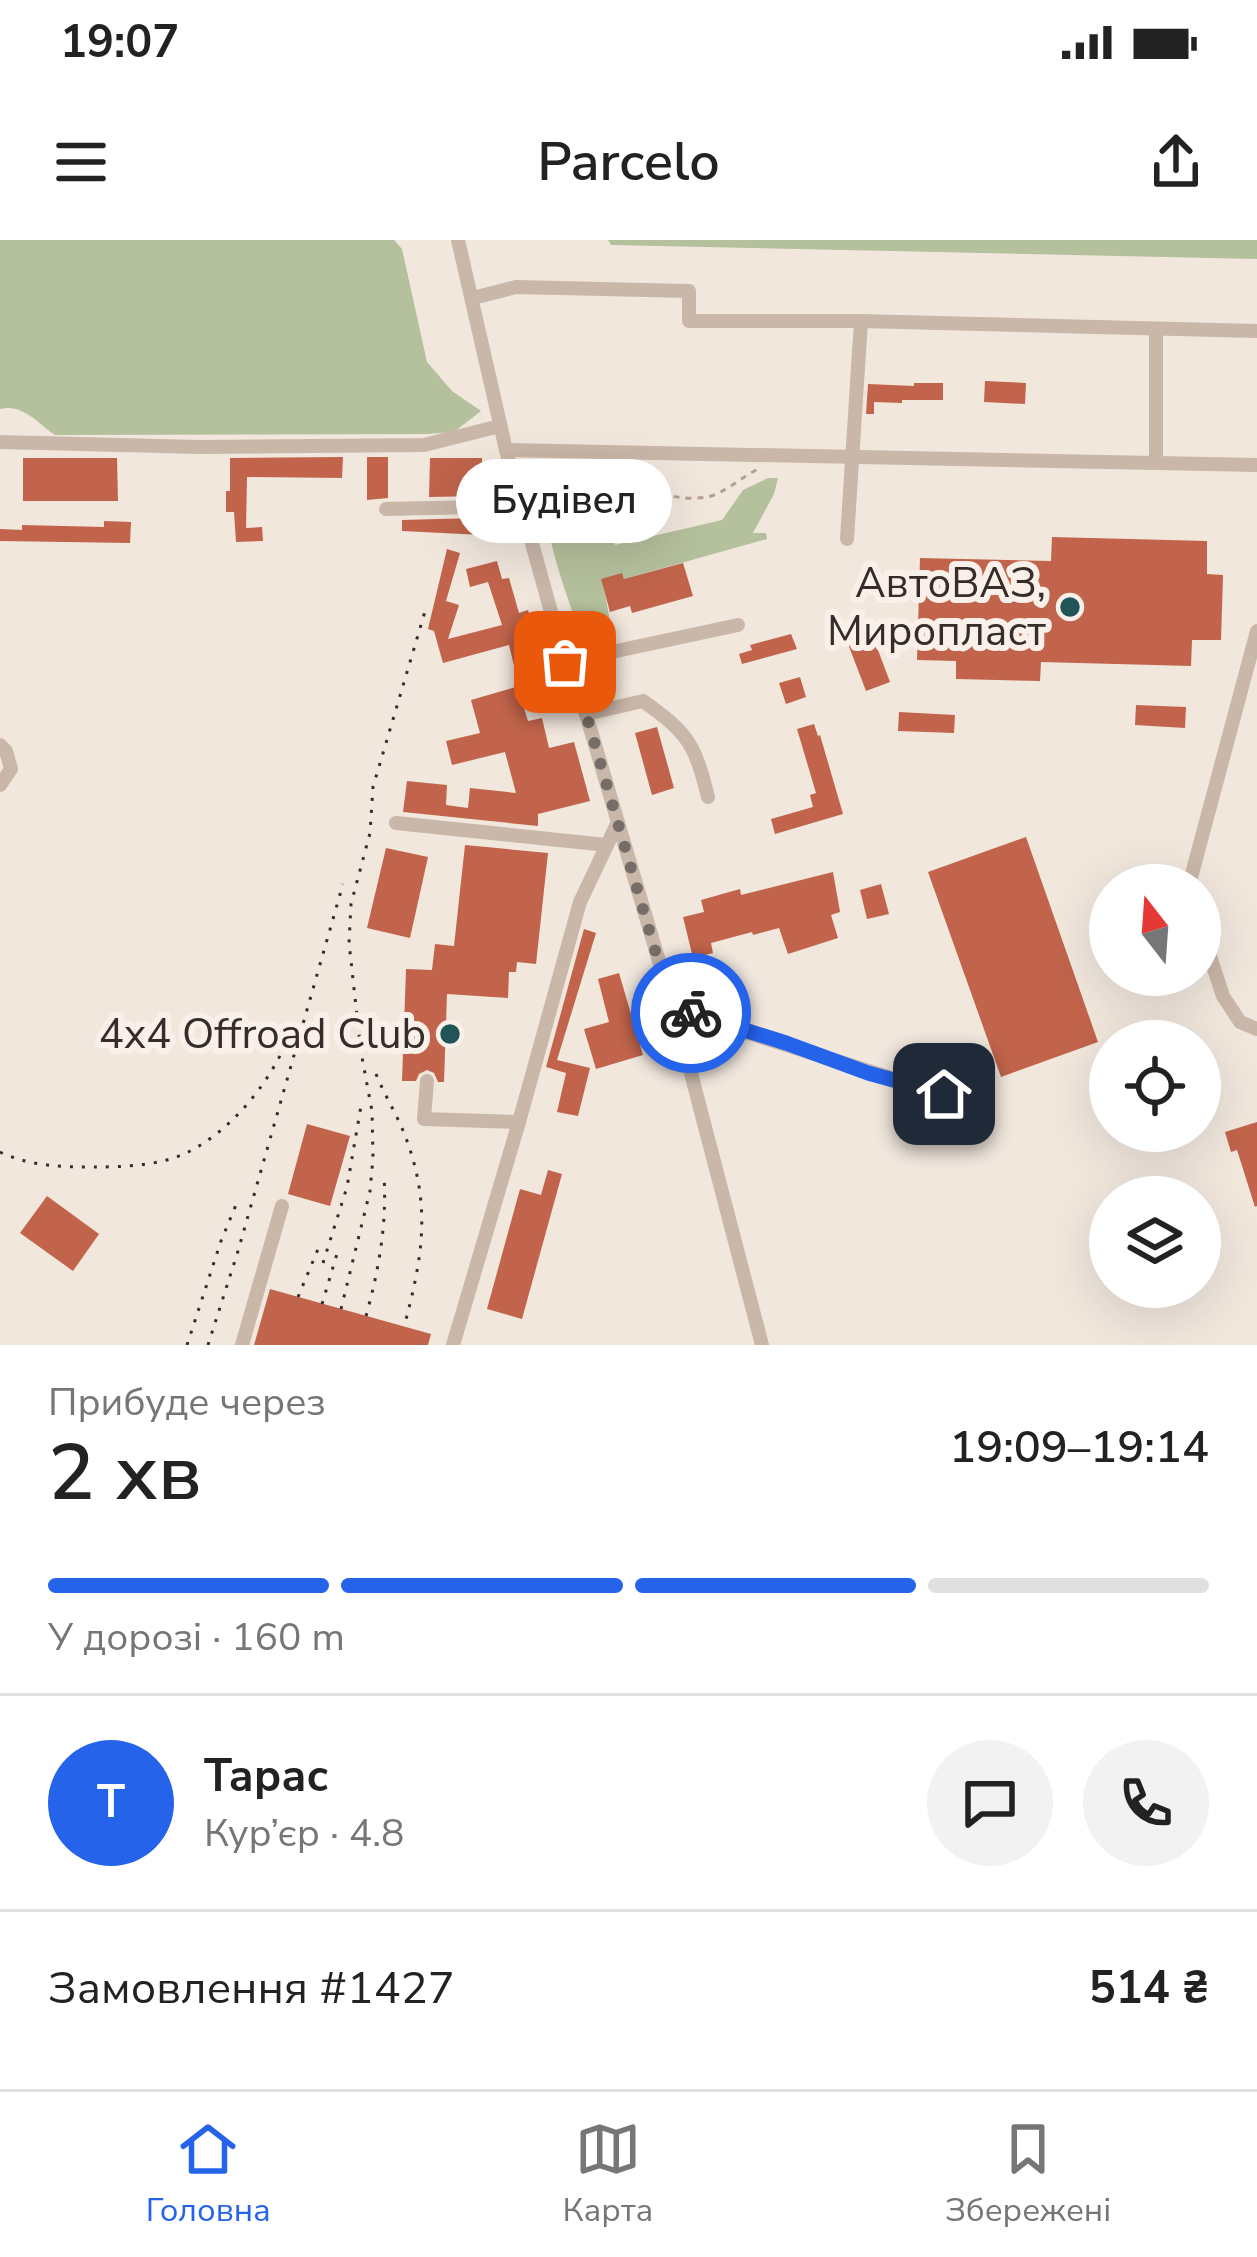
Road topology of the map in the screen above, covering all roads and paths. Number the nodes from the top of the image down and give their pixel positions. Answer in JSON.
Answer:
{"nodes":[{"id":1,"x":458,"y":240,"type":"edge"},
{"id":2,"x":473,"y":298,"type":"junction"},
{"id":3,"x":861,"y":321,"type":"junction"},
{"id":4,"x":1156,"y":329,"type":"junction"},
{"id":5,"x":1257,"y":331,"type":"edge"},
{"id":6,"x":500,"y":426,"type":"junction"},
{"id":7,"x":0,"y":442,"type":"edge"},
{"id":8,"x":506,"y":450,"type":"junction"},
{"id":9,"x":596,"y":452,"type":"junction"},
{"id":10,"x":780,"y":457,"type":"junction"},
{"id":11,"x":854,"y":458,"type":"junction"},
{"id":12,"x":1156,"y":463,"type":"junction"},
{"id":13,"x":1257,"y":464,"type":"edge"},
{"id":14,"x":522,"y":506,"type":"junction"},
{"id":15,"x":386,"y":509,"type":"dead end"},
{"id":16,"x":847,"y":539,"type":"dead end"},
{"id":17,"x":738,"y":625,"type":"dead end"},
{"id":18,"x":1257,"y":631,"type":"edge"},
{"id":19,"x":565,"y":662,"type":"junction"},
{"id":20,"x":586,"y":714,"type":"junction"},
{"id":21,"x":0,"y":745,"type":"edge"},
{"id":22,"x":0,"y":784,"type":"edge"},
{"id":23,"x":708,"y":797,"type":"dead end"},
{"id":24,"x":396,"y":823,"type":"dead end"},
{"id":25,"x":617,"y":824,"type":"junction"},
{"id":26,"x":607,"y":845,"type":"junction"},
{"id":27,"x":1196,"y":864,"type":"edge"},
{"id":28,"x":1221,"y":990,"type":"edge"},
{"id":29,"x":671,"y":1005,"type":"junction"},
{"id":30,"x":1257,"y":1029,"type":"edge"},
{"id":31,"x":427,"y":1082,"type":"dead end"},
{"id":32,"x":977,"y":1105,"type":"dead end"},
{"id":33,"x":519,"y":1122,"type":"junction"},
{"id":34,"x":282,"y":1205,"type":"dead end"},
{"id":35,"x":242,"y":1345,"type":"edge"},
{"id":36,"x":453,"y":1345,"type":"edge"},
{"id":37,"x":762,"y":1345,"type":"edge"}],
"edges":[{"from":1,"to":2,"type":"street"},
{"from":2,"to":3,"type":"street"},
{"from":2,"to":6,"type":"street"},
{"from":3,"to":4,"type":"street"},
{"from":3,"to":11,"type":"street"},
{"from":4,"to":5,"type":"street"},
{"from":4,"to":12,"type":"street"},
{"from":6,"to":7,"type":"street"},
{"from":6,"to":8,"type":"street"},
{"from":8,"to":9,"type":"street"},
{"from":8,"to":14,"type":"street"},
{"from":9,"to":10,"type":"street"},
{"from":9,"to":10,"type":"path"},
{"from":10,"to":11,"type":"street"},
{"from":11,"to":12,"type":"street"},
{"from":11,"to":16,"type":"street"},
{"from":12,"to":13,"type":"street"},
{"from":14,"to":15,"type":"street"},
{"from":14,"to":19,"type":"street"},
{"from":17,"to":19,"type":"street"},
{"from":18,"to":27,"type":"street"},
{"from":19,"to":20,"type":"street"},
{"from":20,"to":23,"type":"street"},
{"from":20,"to":25,"type":"street"},
{"from":21,"to":22,"type":"street"},
{"from":24,"to":26,"type":"street"},
{"from":25,"to":26,"type":"street"},
{"from":25,"to":29,"type":"street"},
{"from":26,"to":33,"type":"street"},
{"from":28,"to":30,"type":"street"},
{"from":29,"to":32,"type":"street"},
{"from":29,"to":37,"type":"street"},
{"from":31,"to":33,"type":"street"},
{"from":33,"to":36,"type":"street"},
{"from":34,"to":35,"type":"street"}]}
